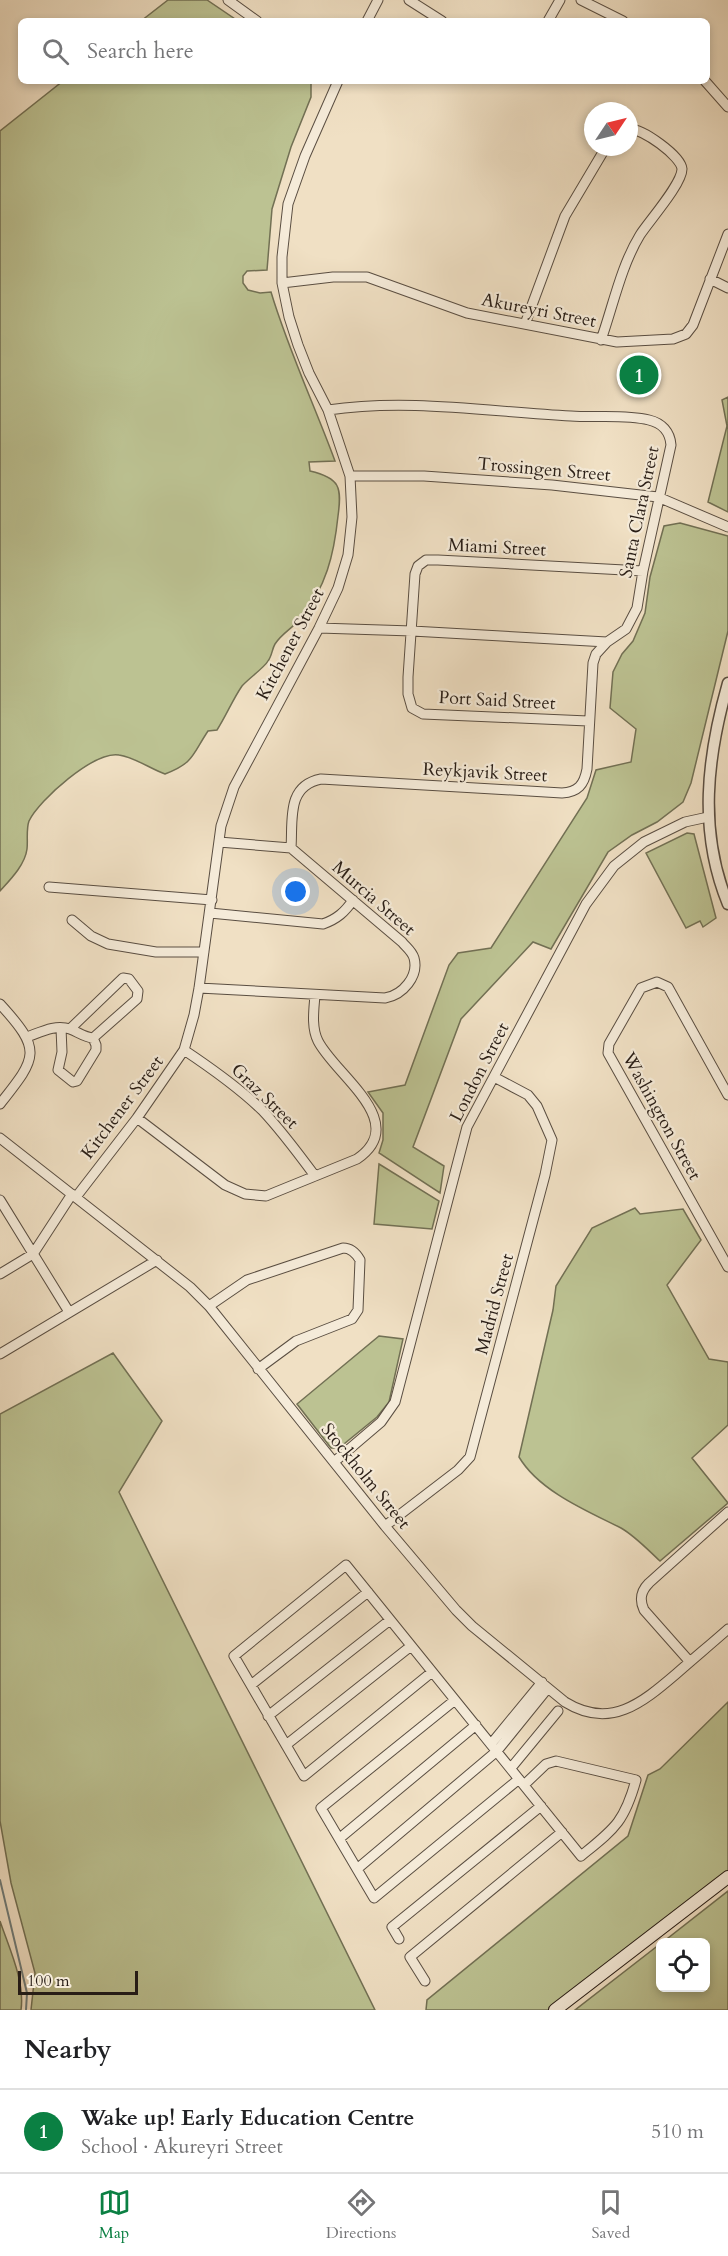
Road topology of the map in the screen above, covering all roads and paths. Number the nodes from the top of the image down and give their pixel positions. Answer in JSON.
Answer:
{"nodes":[{"id":1,"x":228,"y":0,"type":"edge"},
{"id":2,"x":378,"y":0,"type":"edge"},
{"id":3,"x":409,"y":0,"type":"edge"},
{"id":4,"x":560,"y":0,"type":"edge"},
{"id":5,"x":581,"y":0,"type":"edge"},
{"id":6,"x":253,"y":18,"type":"edge"},
{"id":7,"x":369,"y":18,"type":"edge"},
{"id":8,"x":437,"y":18,"type":"edge"},
{"id":9,"x":550,"y":18,"type":"edge"},
{"id":10,"x":617,"y":18,"type":"edge"},
{"id":11,"x":337,"y":84,"type":"edge"},
{"id":12,"x":708,"y":84,"type":"edge"},
{"id":13,"x":728,"y":107,"type":"edge"},
{"id":14,"x":638,"y":130,"type":"edge"},
{"id":15,"x":601,"y":156,"type":"edge"},
{"id":16,"x":728,"y":234,"type":"edge"},
{"id":17,"x":710,"y":279,"type":"junction"},
{"id":18,"x":282,"y":283,"type":"junction"},
{"id":19,"x":728,"y":288,"type":"edge"},
{"id":20,"x":525,"y":324,"type":"junction"},
{"id":21,"x":601,"y":340,"type":"junction"},
{"id":22,"x":328,"y":410,"type":"junction"},
{"id":23,"x":350,"y":476,"type":"junction"},
{"id":24,"x":658,"y":497,"type":"junction"},
{"id":25,"x":728,"y":526,"type":"edge"},
{"id":26,"x":643,"y":570,"type":"junction"},
{"id":27,"x":319,"y":628,"type":"junction"},
{"id":28,"x":412,"y":631,"type":"junction"},
{"id":29,"x":607,"y":642,"type":"junction"},
{"id":30,"x":728,"y":683,"type":"edge"},
{"id":31,"x":588,"y":721,"type":"junction"},
{"id":32,"x":708,"y":817,"type":"junction"},
{"id":33,"x":219,"y":842,"type":"junction"},
{"id":34,"x":291,"y":848,"type":"junction"},
{"id":35,"x":49,"y":887,"type":"dead end"},
{"id":36,"x":212,"y":900,"type":"junction"},
{"id":37,"x":353,"y":900,"type":"junction"},
{"id":38,"x":728,"y":904,"type":"edge"},
{"id":39,"x":210,"y":913,"type":"junction"},
{"id":40,"x":72,"y":920,"type":"dead end"},
{"id":41,"x":204,"y":952,"type":"junction"},
{"id":42,"x":199,"y":988,"type":"junction"},
{"id":43,"x":315,"y":994,"type":"junction"},
{"id":44,"x":0,"y":1004,"type":"edge"},
{"id":45,"x":65,"y":1028,"type":"junction"},
{"id":46,"x":27,"y":1037,"type":"junction"},
{"id":47,"x":93,"y":1038,"type":"junction"},
{"id":48,"x":184,"y":1050,"type":"junction"},
{"id":49,"x":494,"y":1077,"type":"junction"},
{"id":50,"x":728,"y":1095,"type":"edge"},
{"id":51,"x":0,"y":1104,"type":"edge"},
{"id":52,"x":137,"y":1119,"type":"junction"},
{"id":53,"x":0,"y":1138,"type":"edge"},
{"id":54,"x":315,"y":1176,"type":"junction"},
{"id":55,"x":74,"y":1195,"type":"junction"},
{"id":56,"x":0,"y":1200,"type":"edge"},
{"id":57,"x":33,"y":1254,"type":"junction"},
{"id":58,"x":157,"y":1260,"type":"junction"},
{"id":59,"x":728,"y":1267,"type":"edge"},
{"id":60,"x":0,"y":1274,"type":"edge"},
{"id":61,"x":209,"y":1306,"type":"junction"},
{"id":62,"x":69,"y":1312,"type":"junction"},
{"id":63,"x":0,"y":1354,"type":"edge"},
{"id":64,"x":258,"y":1369,"type":"junction"},
{"id":65,"x":334,"y":1462,"type":"junction"},
{"id":66,"x":728,"y":1512,"type":"edge"},
{"id":67,"x":385,"y":1526,"type":"junction"},
{"id":68,"x":368,"y":1593,"type":"junction"},
{"id":69,"x":390,"y":1620,"type":"junction"},
{"id":70,"x":728,"y":1629,"type":"edge"},
{"id":71,"x":411,"y":1646,"type":"junction"},
{"id":72,"x":690,"y":1662,"type":"junction"},
{"id":73,"x":432,"y":1672,"type":"junction"},
{"id":74,"x":251,"y":1685,"type":"junction"},
{"id":75,"x":545,"y":1685,"type":"junction"},
{"id":76,"x":455,"y":1700,"type":"junction"},
{"id":77,"x":558,"y":1711,"type":"dead end"},
{"id":78,"x":268,"y":1716,"type":"junction"},
{"id":79,"x":476,"y":1725,"type":"junction"},
{"id":80,"x":285,"y":1745,"type":"junction"},
{"id":81,"x":494,"y":1748,"type":"junction"},
{"id":82,"x":511,"y":1768,"type":"junction"},
{"id":83,"x":521,"y":1782,"type":"junction"},
{"id":84,"x":541,"y":1806,"type":"junction"},
{"id":85,"x":562,"y":1832,"type":"junction"},
{"id":86,"x":340,"y":1838,"type":"junction"},
{"id":87,"x":357,"y":1869,"type":"junction"},
{"id":88,"x":728,"y":1877,"type":"edge"},
{"id":89,"x":399,"y":1939,"type":"dead end"},
{"id":90,"x":425,"y":1981,"type":"dead end"},
{"id":91,"x":555,"y":2010,"type":"edge"}],
"edges":[{"from":1,"to":6,"type":"street"},
{"from":2,"to":7,"type":"street"},
{"from":3,"to":8,"type":"street"},
{"from":4,"to":9,"type":"street"},
{"from":5,"to":10,"type":"street"},
{"from":11,"to":18,"type":"street","name":"Kitchener Street"},
{"from":12,"to":13,"type":"street"},
{"from":14,"to":21,"type":"street"},
{"from":15,"to":20,"type":"street"},
{"from":16,"to":17,"type":"street","name":"Akureyri Street"},
{"from":17,"to":19,"type":"street"},
{"from":17,"to":21,"type":"street","name":"Akureyri Street"},
{"from":18,"to":20,"type":"street","name":"Akureyri Street"},
{"from":18,"to":22,"type":"street","name":"Kitchener Street"},
{"from":20,"to":21,"type":"street","name":"Akureyri Street"},
{"from":22,"to":23,"type":"street","name":"Kitchener Street"},
{"from":22,"to":24,"type":"street","name":"Santa Clara Street"},
{"from":23,"to":24,"type":"street","name":"Trossingen Street"},
{"from":23,"to":27,"type":"street","name":"Kitchener Street"},
{"from":24,"to":25,"type":"street","name":"Trossingen Street"},
{"from":24,"to":26,"type":"street","name":"Santa Clara Street"},
{"from":26,"to":28,"type":"street","name":"Miami Street"},
{"from":26,"to":29,"type":"street","name":"Santa Clara Street"},
{"from":27,"to":28,"type":"street"},
{"from":27,"to":33,"type":"street","name":"Kitchener Street"},
{"from":28,"to":29,"type":"street"},
{"from":28,"to":31,"type":"street","name":"Port Said Street"},
{"from":29,"to":31,"type":"street","name":"Reykjavik Street"},
{"from":30,"to":32,"type":"street"},
{"from":31,"to":34,"type":"street","name":"Reykjavik Street"},
{"from":32,"to":38,"type":"street"},
{"from":32,"to":49,"type":"street","name":"London Street"},
{"from":33,"to":34,"type":"street"},
{"from":33,"to":36,"type":"street","name":"Kitchener Street"},
{"from":34,"to":37,"type":"street","name":"Murcia Street"},
{"from":35,"to":36,"type":"street"},
{"from":36,"to":39,"type":"street","name":"Kitchener Street"},
{"from":37,"to":39,"type":"street"},
{"from":37,"to":43,"type":"street","name":"Murcia Street"},
{"from":39,"to":41,"type":"street","name":"Kitchener Street"},
{"from":40,"to":41,"type":"street"},
{"from":41,"to":42,"type":"street","name":"Kitchener Street"},
{"from":42,"to":43,"type":"street","name":"Murcia Street"},
{"from":42,"to":48,"type":"street","name":"Kitchener Street"},
{"from":43,"to":54,"type":"street"},
{"from":44,"to":46,"type":"street"},
{"from":45,"to":46,"type":"street"},
{"from":45,"to":47,"type":"street"},
{"from":45,"to":47,"type":"street"},
{"from":45,"to":47,"type":"street"},
{"from":46,"to":51,"type":"street"},
{"from":48,"to":52,"type":"street","name":"Kitchener Street"},
{"from":48,"to":54,"type":"street","name":"Graz Street"},
{"from":49,"to":65,"type":"street","name":"London Street"},
{"from":49,"to":67,"type":"street","name":"Madrid Street"},
{"from":50,"to":59,"type":"street","name":"Washington Street"},
{"from":52,"to":54,"type":"street"},
{"from":52,"to":55,"type":"street","name":"Kitchener Street"},
{"from":53,"to":55,"type":"street","name":"Stockholm Street"},
{"from":55,"to":57,"type":"street","name":"Kitchener Street"},
{"from":55,"to":58,"type":"street","name":"Stockholm Street"},
{"from":56,"to":57,"type":"street"},
{"from":57,"to":60,"type":"street"},
{"from":57,"to":62,"type":"street"},
{"from":58,"to":61,"type":"street","name":"Stockholm Street"},
{"from":58,"to":62,"type":"street"},
{"from":61,"to":64,"type":"street","name":"Stockholm Street"},
{"from":61,"to":64,"type":"street"},
{"from":62,"to":63,"type":"street"},
{"from":64,"to":65,"type":"street","name":"Stockholm Street"},
{"from":65,"to":67,"type":"street","name":"Stockholm Street"},
{"from":66,"to":72,"type":"street"},
{"from":67,"to":75,"type":"street","name":"Stockholm Street"},
{"from":68,"to":69,"type":"street"},
{"from":68,"to":74,"type":"street"},
{"from":68,"to":74,"type":"street"},
{"from":69,"to":71,"type":"street"},
{"from":69,"to":78,"type":"street"},
{"from":70,"to":72,"type":"street","name":"Stockholm Street"},
{"from":71,"to":73,"type":"street"},
{"from":71,"to":80,"type":"street"},
{"from":72,"to":75,"type":"street","name":"Stockholm Street"},
{"from":73,"to":76,"type":"street"},
{"from":73,"to":80,"type":"street"},
{"from":74,"to":78,"type":"street"},
{"from":75,"to":81,"type":"street"},
{"from":76,"to":79,"type":"street"},
{"from":76,"to":86,"type":"street"},
{"from":77,"to":82,"type":"street"},
{"from":78,"to":80,"type":"street"},
{"from":79,"to":81,"type":"street"},
{"from":79,"to":86,"type":"street"},
{"from":81,"to":82,"type":"street"},
{"from":81,"to":87,"type":"street"},
{"from":82,"to":83,"type":"street"},
{"from":83,"to":84,"type":"street"},
{"from":83,"to":85,"type":"street"},
{"from":83,"to":87,"type":"street"},
{"from":84,"to":85,"type":"street"},
{"from":84,"to":89,"type":"street"},
{"from":85,"to":90,"type":"street"},
{"from":86,"to":87,"type":"street"},
{"from":88,"to":91,"type":"main road"}]}
